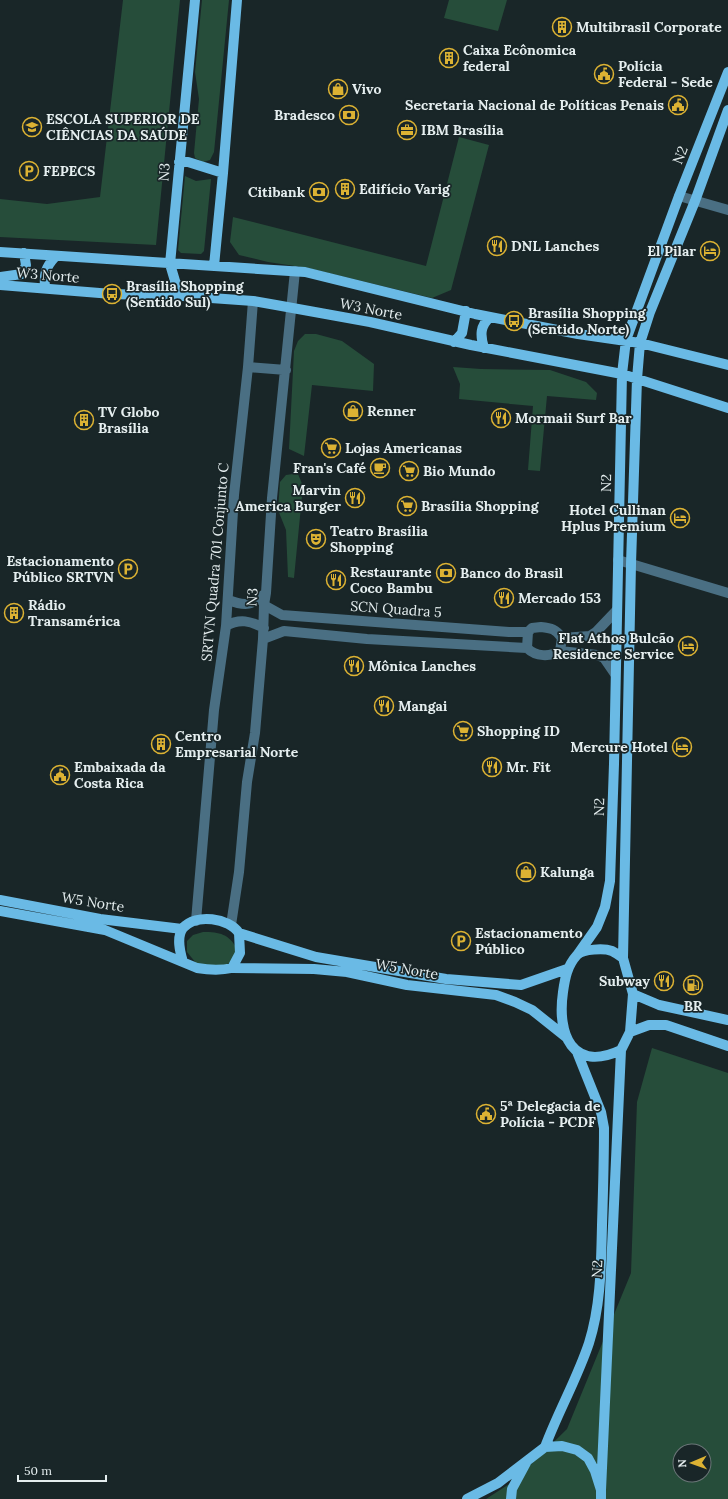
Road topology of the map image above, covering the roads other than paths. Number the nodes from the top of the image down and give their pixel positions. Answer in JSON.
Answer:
{"nodes":[{"id":1,"x":195,"y":0,"type":"edge"},
{"id":2,"x":237,"y":0,"type":"edge"},
{"id":3,"x":728,"y":72,"type":"edge"},
{"id":4,"x":728,"y":110,"type":"edge"},
{"id":5,"x":179,"y":162,"type":"junction"},
{"id":6,"x":223,"y":173,"type":"junction"},
{"id":7,"x":679,"y":196,"type":"junction"},
{"id":8,"x":695,"y":201,"type":"junction"},
{"id":9,"x":728,"y":210,"type":"edge"},
{"id":10,"x":667,"y":227,"type":"junction"},
{"id":11,"x":676,"y":244,"type":"junction"},
{"id":12,"x":0,"y":252,"type":"edge"},
{"id":13,"x":24,"y":253,"type":"junction"},
{"id":14,"x":55,"y":257,"type":"junction"},
{"id":15,"x":170,"y":264,"type":"junction"},
{"id":16,"x":214,"y":266,"type":"junction"},
{"id":17,"x":295,"y":271,"type":"junction"},
{"id":18,"x":0,"y":277,"type":"edge"},
{"id":19,"x":0,"y":285,"type":"edge"},
{"id":20,"x":45,"y":288,"type":"junction"},
{"id":21,"x":183,"y":296,"type":"junction"},
{"id":22,"x":253,"y":301,"type":"junction"},
{"id":23,"x":292,"y":308,"type":"junction"},
{"id":24,"x":466,"y":311,"type":"junction"},
{"id":25,"x":490,"y":317,"type":"junction"},
{"id":26,"x":626,"y":340,"type":"junction"},
{"id":27,"x":454,"y":342,"type":"junction"},
{"id":28,"x":640,"y":343,"type":"junction"},
{"id":29,"x":484,"y":348,"type":"junction"},
{"id":30,"x":728,"y":365,"type":"edge"},
{"id":31,"x":248,"y":367,"type":"junction"},
{"id":32,"x":286,"y":370,"type":"junction"},
{"id":33,"x":622,"y":374,"type":"junction"},
{"id":34,"x":637,"y":380,"type":"junction"},
{"id":35,"x":728,"y":408,"type":"edge"},
{"id":36,"x":618,"y":560,"type":"junction"},
{"id":37,"x":631,"y":564,"type":"junction"},
{"id":38,"x":728,"y":592,"type":"edge"},
{"id":39,"x":266,"y":593,"type":"junction"},
{"id":40,"x":228,"y":600,"type":"junction"},
{"id":41,"x":264,"y":606,"type":"junction"},
{"id":42,"x":616,"y":610,"type":"junction"},
{"id":43,"x":226,"y":626,"type":"junction"},
{"id":44,"x":264,"y":628,"type":"junction"},
{"id":45,"x":528,"y":632,"type":"junction"},
{"id":46,"x":562,"y":638,"type":"junction"},
{"id":47,"x":263,"y":639,"type":"junction"},
{"id":48,"x":527,"y":648,"type":"junction"},
{"id":49,"x":560,"y":651,"type":"junction"},
{"id":50,"x":615,"y":674,"type":"junction"},
{"id":51,"x":0,"y":900,"type":"edge"},
{"id":52,"x":0,"y":910,"type":"edge"},
{"id":53,"x":196,"y":921,"type":"junction"},
{"id":54,"x":231,"y":925,"type":"junction"},
{"id":55,"x":182,"y":929,"type":"junction"},
{"id":56,"x":240,"y":933,"type":"junction"},
{"id":57,"x":578,"y":954,"type":"junction"},
{"id":58,"x":623,"y":958,"type":"junction"},
{"id":59,"x":183,"y":962,"type":"junction"},
{"id":60,"x":232,"y":968,"type":"junction"},
{"id":61,"x":567,"y":969,"type":"junction"},
{"id":62,"x":632,"y":994,"type":"junction"},
{"id":63,"x":728,"y":1020,"type":"edge"},
{"id":64,"x":630,"y":1032,"type":"junction"},
{"id":65,"x":566,"y":1037,"type":"junction"},
{"id":66,"x":728,"y":1046,"type":"edge"},
{"id":67,"x":621,"y":1050,"type":"junction"},
{"id":68,"x":577,"y":1052,"type":"junction"},
{"id":69,"x":545,"y":1447,"type":"junction"},
{"id":70,"x":527,"y":1461,"type":"junction"},
{"id":71,"x":601,"y":1495,"type":"edge"},
{"id":72,"x":467,"y":1499,"type":"edge"},
{"id":73,"x":512,"y":1499,"type":"edge"}],
"edges":[{"from":1,"to":5,"type":"main road","name":"N3"},
{"from":2,"to":6,"type":"main road"},
{"from":3,"to":7,"type":"main road","name":"N2"},
{"from":4,"to":8,"type":"main road","name":"N2"},
{"from":5,"to":6,"type":"main road"},
{"from":5,"to":15,"type":"main road","name":"N3"},
{"from":6,"to":16,"type":"main road"},
{"from":7,"to":8,"type":"street"},
{"from":7,"to":10,"type":"main road","name":"N2"},
{"from":8,"to":9,"type":"street"},
{"from":8,"to":11,"type":"main road","name":"N2"},
{"from":10,"to":11,"type":"main road"},
{"from":10,"to":26,"type":"main road","name":"N2"},
{"from":11,"to":28,"type":"main road","name":"N2"},
{"from":12,"to":13,"type":"main road","name":"W3 Norte"},
{"from":13,"to":14,"type":"main road","name":"W3 Norte"},
{"from":13,"to":18,"type":"main road"},
{"from":14,"to":15,"type":"main road","name":"W3 Norte"},
{"from":14,"to":20,"type":"main road"},
{"from":15,"to":16,"type":"main road","name":"W3 Norte"},
{"from":15,"to":21,"type":"main road","name":"N3"},
{"from":16,"to":17,"type":"main road","name":"W3 Norte"},
{"from":17,"to":23,"type":"street","name":"N3"},
{"from":17,"to":24,"type":"main road","name":"W3 Norte"},
{"from":19,"to":20,"type":"main road","name":"W3 Norte"},
{"from":20,"to":21,"type":"main road","name":"W3 Norte"},
{"from":21,"to":22,"type":"main road","name":"W3 Norte"},
{"from":22,"to":23,"type":"main road","name":"W3 Norte"},
{"from":22,"to":31,"type":"street","name":"SRTVN Quadra 701 Conjunto C"},
{"from":23,"to":27,"type":"main road","name":"W3 Norte"},
{"from":23,"to":32,"type":"street","name":"N3"},
{"from":24,"to":25,"type":"main road","name":"W3 Norte"},
{"from":24,"to":27,"type":"main road"},
{"from":25,"to":26,"type":"main road","name":"W3 Norte"},
{"from":25,"to":29,"type":"main road"},
{"from":26,"to":28,"type":"main road","name":"W3 Norte"},
{"from":26,"to":33,"type":"main road","name":"N2"},
{"from":27,"to":29,"type":"main road","name":"W3 Norte"},
{"from":28,"to":30,"type":"main road","name":"W3 Norte"},
{"from":28,"to":34,"type":"main road","name":"N2"},
{"from":29,"to":33,"type":"main road","name":"W3 Norte"},
{"from":31,"to":32,"type":"street"},
{"from":31,"to":40,"type":"street","name":"SRTVN Quadra 701 Conjunto C"},
{"from":32,"to":39,"type":"street","name":"N3"},
{"from":33,"to":34,"type":"main road","name":"W3 Norte"},
{"from":33,"to":36,"type":"main road","name":"N2"},
{"from":34,"to":35,"type":"main road","name":"W3 Norte"},
{"from":34,"to":37,"type":"main road","name":"N2"},
{"from":36,"to":37,"type":"street"},
{"from":36,"to":42,"type":"main road","name":"N2"},
{"from":37,"to":38,"type":"street"},
{"from":37,"to":58,"type":"main road","name":"N2"},
{"from":39,"to":40,"type":"street"},
{"from":39,"to":41,"type":"street","name":"N3"},
{"from":40,"to":43,"type":"street","name":"SRTVN Quadra 701 Conjunto C"},
{"from":41,"to":44,"type":"street","name":"N3"},
{"from":41,"to":45,"type":"street","name":"SCN Quadra 5"},
{"from":42,"to":46,"type":"street"},
{"from":42,"to":50,"type":"main road","name":"N2"},
{"from":43,"to":44,"type":"street"},
{"from":43,"to":53,"type":"street","name":"SRTVN Quadra 701 Conjunto C"},
{"from":44,"to":47,"type":"street","name":"N3"},
{"from":45,"to":46,"type":"street"},
{"from":45,"to":48,"type":"street"},
{"from":46,"to":49,"type":"street"},
{"from":47,"to":48,"type":"street"},
{"from":47,"to":54,"type":"street","name":"N3"},
{"from":48,"to":49,"type":"street"},
{"from":49,"to":50,"type":"street"},
{"from":50,"to":57,"type":"main road","name":"N2"},
{"from":51,"to":55,"type":"main road","name":"W5 Norte"},
{"from":52,"to":59,"type":"main road"},
{"from":53,"to":54,"type":"main road"},
{"from":53,"to":55,"type":"main road"},
{"from":54,"to":56,"type":"main road"},
{"from":55,"to":59,"type":"main road"},
{"from":56,"to":60,"type":"main road"},
{"from":56,"to":61,"type":"main road","name":"W5 Norte"},
{"from":57,"to":58,"type":"main road"},
{"from":57,"to":61,"type":"main road"},
{"from":58,"to":62,"type":"main road"},
{"from":59,"to":60,"type":"main road"},
{"from":60,"to":65,"type":"main road","name":"W5 Norte"},
{"from":61,"to":65,"type":"main road"},
{"from":62,"to":63,"type":"main road"},
{"from":62,"to":64,"type":"main road"},
{"from":64,"to":66,"type":"main road"},
{"from":64,"to":67,"type":"main road"},
{"from":65,"to":68,"type":"main road"},
{"from":67,"to":68,"type":"main road"},
{"from":67,"to":71,"type":"main road","name":"N2"},
{"from":68,"to":69,"type":"main road","name":"N2"},
{"from":69,"to":70,"type":"main road"},
{"from":69,"to":71,"type":"main road"},
{"from":70,"to":72,"type":"main road"},
{"from":70,"to":73,"type":"main road"}]}
